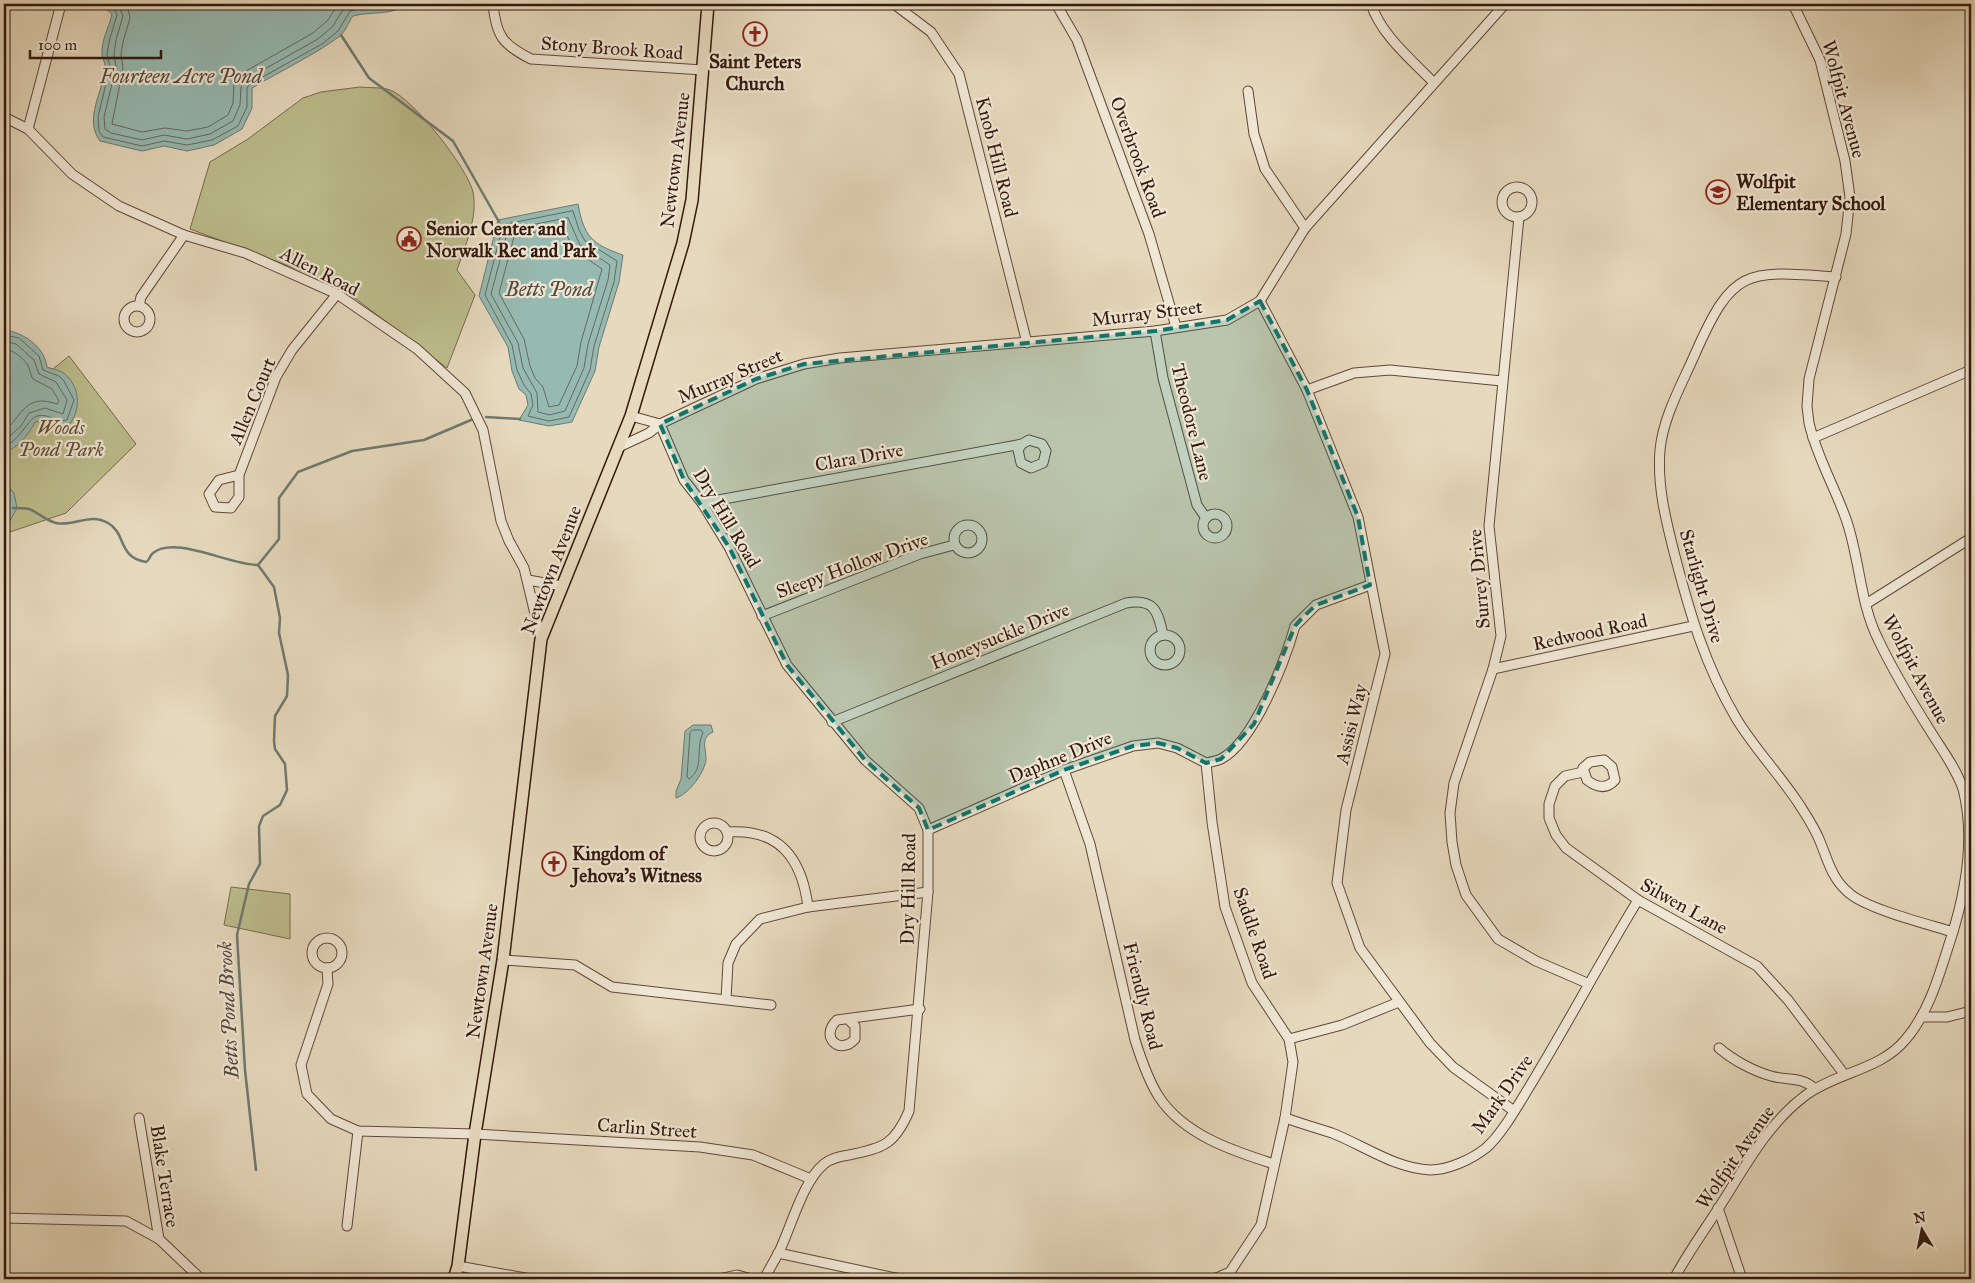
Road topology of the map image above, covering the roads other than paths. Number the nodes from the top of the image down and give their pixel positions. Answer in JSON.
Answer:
{"nodes":[{"id":1,"x":61,"y":4,"type":"edge"},
{"id":2,"x":493,"y":4,"type":"edge"},
{"id":3,"x":708,"y":4,"type":"edge"},
{"id":4,"x":894,"y":4,"type":"edge"},
{"id":5,"x":1056,"y":4,"type":"edge"},
{"id":6,"x":1371,"y":4,"type":"edge"},
{"id":7,"x":1505,"y":4,"type":"edge"},
{"id":8,"x":1793,"y":4,"type":"edge"},
{"id":9,"x":703,"y":70,"type":"junction"},
{"id":10,"x":1434,"y":83,"type":"junction"},
{"id":11,"x":1248,"y":91,"type":"dead end"},
{"id":12,"x":4,"y":117,"type":"edge"},
{"id":13,"x":28,"y":129,"type":"junction"},
{"id":14,"x":1519,"y":217,"type":"dead end"},
{"id":15,"x":1304,"y":228,"type":"junction"},
{"id":16,"x":184,"y":235,"type":"junction"},
{"id":17,"x":1836,"y":277,"type":"junction"},
{"id":18,"x":337,"y":294,"type":"junction"},
{"id":19,"x":1260,"y":301,"type":"junction"},
{"id":20,"x":139,"y":306,"type":"dead end"},
{"id":21,"x":1176,"y":327,"type":"junction"},
{"id":22,"x":1155,"y":331,"type":"junction"},
{"id":23,"x":1027,"y":343,"type":"junction"},
{"id":24,"x":1971,"y":370,"type":"edge"},
{"id":25,"x":1502,"y":381,"type":"junction"},
{"id":26,"x":1307,"y":390,"type":"junction"},
{"id":27,"x":631,"y":416,"type":"junction"},
{"id":28,"x":660,"y":424,"type":"junction"},
{"id":29,"x":1813,"y":438,"type":"junction"},
{"id":30,"x":1022,"y":444,"type":"dead end"},
{"id":31,"x":619,"y":447,"type":"junction"},
{"id":32,"x":239,"y":476,"type":"dead end"},
{"id":33,"x":702,"y":503,"type":"junction"},
{"id":34,"x":1206,"y":518,"type":"dead end"},
{"id":35,"x":1971,"y":538,"type":"edge"},
{"id":36,"x":954,"y":545,"type":"dead end"},
{"id":37,"x":528,"y":580,"type":"junction"},
{"id":38,"x":1370,"y":585,"type":"junction"},
{"id":39,"x":562,"y":586,"type":"junction"},
{"id":40,"x":1866,"y":604,"type":"junction"},
{"id":41,"x":762,"y":616,"type":"junction"},
{"id":42,"x":1694,"y":626,"type":"junction"},
{"id":43,"x":1163,"y":635,"type":"dead end"},
{"id":44,"x":541,"y":639,"type":"junction"},
{"id":45,"x":1493,"y":670,"type":"junction"},
{"id":46,"x":832,"y":722,"type":"junction"},
{"id":47,"x":1206,"y":763,"type":"junction"},
{"id":48,"x":1064,"y":770,"type":"junction"},
{"id":49,"x":1583,"y":772,"type":"dead end"},
{"id":50,"x":928,"y":830,"type":"junction"},
{"id":51,"x":727,"y":832,"type":"dead end"},
{"id":52,"x":928,"y":892,"type":"junction"},
{"id":53,"x":1638,"y":900,"type":"junction"},
{"id":54,"x":808,"y":907,"type":"junction"},
{"id":55,"x":1953,"y":932,"type":"junction"},
{"id":56,"x":503,"y":960,"type":"junction"},
{"id":57,"x":327,"y":968,"type":"dead end"},
{"id":58,"x":1588,"y":983,"type":"junction"},
{"id":59,"x":726,"y":999,"type":"junction"},
{"id":60,"x":1399,"y":1002,"type":"junction"},
{"id":61,"x":771,"y":1005,"type":"dead end"},
{"id":62,"x":920,"y":1009,"type":"junction"},
{"id":63,"x":1971,"y":1010,"type":"edge"},
{"id":64,"x":1921,"y":1017,"type":"junction"},
{"id":65,"x":849,"y":1020,"type":"dead end"},
{"id":66,"x":1289,"y":1039,"type":"junction"},
{"id":67,"x":1719,"y":1048,"type":"dead end"},
{"id":68,"x":1844,"y":1074,"type":"junction"},
{"id":69,"x":1815,"y":1089,"type":"junction"},
{"id":70,"x":1514,"y":1111,"type":"junction"},
{"id":71,"x":139,"y":1118,"type":"dead end"},
{"id":72,"x":1285,"y":1118,"type":"junction"},
{"id":73,"x":358,"y":1131,"type":"junction"},
{"id":74,"x":476,"y":1134,"type":"junction"},
{"id":75,"x":1274,"y":1164,"type":"junction"},
{"id":76,"x":811,"y":1179,"type":"junction"},
{"id":77,"x":1718,"y":1208,"type":"junction"},
{"id":78,"x":4,"y":1218,"type":"edge"},
{"id":79,"x":347,"y":1226,"type":"dead end"},
{"id":80,"x":160,"y":1239,"type":"junction"},
{"id":81,"x":778,"y":1253,"type":"junction"},
{"id":82,"x":458,"y":1266,"type":"junction"},
{"id":83,"x":201,"y":1279,"type":"edge"},
{"id":84,"x":454,"y":1279,"type":"edge"},
{"id":85,"x":531,"y":1279,"type":"edge"},
{"id":86,"x":718,"y":1279,"type":"edge"},
{"id":87,"x":752,"y":1279,"type":"edge"},
{"id":88,"x":764,"y":1279,"type":"edge"},
{"id":89,"x":900,"y":1279,"type":"edge"},
{"id":90,"x":1214,"y":1279,"type":"edge"},
{"id":91,"x":1674,"y":1279,"type":"edge"},
{"id":92,"x":1742,"y":1279,"type":"edge"}],
"edges":[{"from":1,"to":13,"type":"street"},
{"from":2,"to":9,"type":"street","name":"Stony Brook Road"},
{"from":3,"to":9,"type":"main road","name":"Newtown Avenue"},
{"from":4,"to":23,"type":"street","name":"Knob Hill Road"},
{"from":5,"to":21,"type":"street","name":"Overbrook Road"},
{"from":6,"to":10,"type":"street"},
{"from":7,"to":10,"type":"street","name":"Murray Street"},
{"from":8,"to":17,"type":"street","name":"Wolfpit Avenue"},
{"from":9,"to":27,"type":"main road","name":"Newtown Avenue"},
{"from":10,"to":15,"type":"street","name":"Murray Street"},
{"from":11,"to":15,"type":"street"},
{"from":12,"to":13,"type":"street","name":"Allen Road"},
{"from":13,"to":16,"type":"street","name":"Allen Road"},
{"from":14,"to":25,"type":"street","name":"Surrey Drive"},
{"from":15,"to":19,"type":"street","name":"Murray Street"},
{"from":16,"to":18,"type":"street","name":"Allen Road"},
{"from":16,"to":20,"type":"street"},
{"from":17,"to":29,"type":"street","name":"Wolfpit Avenue"},
{"from":17,"to":42,"type":"street","name":"Starlight Drive"},
{"from":18,"to":32,"type":"street","name":"Allen Court"},
{"from":18,"to":37,"type":"street","name":"Allen Road"},
{"from":19,"to":21,"type":"street","name":"Murray Street"},
{"from":19,"to":26,"type":"street","name":"Assisi Way"},
{"from":21,"to":22,"type":"street","name":"Murray Street"},
{"from":22,"to":23,"type":"street","name":"Murray Street"},
{"from":22,"to":34,"type":"street","name":"Theodore Lane"},
{"from":23,"to":28,"type":"street","name":"Murray Street"},
{"from":24,"to":29,"type":"street"},
{"from":25,"to":26,"type":"street"},
{"from":25,"to":45,"type":"street","name":"Surrey Drive"},
{"from":26,"to":38,"type":"street","name":"Assisi Way"},
{"from":27,"to":28,"type":"street","name":"Murray Street"},
{"from":27,"to":31,"type":"main road","name":"Newtown Avenue"},
{"from":28,"to":31,"type":"street","name":"Murray Street"},
{"from":28,"to":33,"type":"street","name":"Dry Hill Road"},
{"from":29,"to":40,"type":"street","name":"Wolfpit Avenue"},
{"from":30,"to":33,"type":"street","name":"Clara Drive"},
{"from":31,"to":39,"type":"main road","name":"Newtown Avenue"},
{"from":33,"to":41,"type":"street","name":"Dry Hill Road"},
{"from":35,"to":40,"type":"street"},
{"from":36,"to":41,"type":"street","name":"Sleepy Hollow Drive"},
{"from":37,"to":39,"type":"street"},
{"from":37,"to":44,"type":"street","name":"Allen Road"},
{"from":38,"to":47,"type":"street"},
{"from":38,"to":60,"type":"street","name":"Assisi Way"},
{"from":39,"to":44,"type":"main road","name":"Newtown Avenue"},
{"from":40,"to":55,"type":"street","name":"Wolfpit Avenue"},
{"from":41,"to":46,"type":"street","name":"Dry Hill Road"},
{"from":42,"to":45,"type":"street","name":"Redwood Road"},
{"from":42,"to":55,"type":"street","name":"Starlight Drive"},
{"from":43,"to":46,"type":"street","name":"Honeysuckle Drive"},
{"from":44,"to":56,"type":"main road","name":"Newtown Avenue"},
{"from":45,"to":58,"type":"street","name":"Surrey Drive"},
{"from":46,"to":50,"type":"street","name":"Dry Hill Road"},
{"from":47,"to":48,"type":"street","name":"Daphne Drive"},
{"from":47,"to":66,"type":"street","name":"Saddle Road"},
{"from":48,"to":50,"type":"street","name":"Daphne Drive"},
{"from":48,"to":75,"type":"street","name":"Friendly Road"},
{"from":49,"to":53,"type":"street","name":"Silwen Lane"},
{"from":50,"to":52,"type":"street","name":"Dry Hill Road"},
{"from":51,"to":54,"type":"street"},
{"from":52,"to":54,"type":"street"},
{"from":52,"to":62,"type":"street","name":"Dry Hill Road"},
{"from":53,"to":58,"type":"street","name":"Mark Drive"},
{"from":53,"to":68,"type":"street","name":"Silwen Lane"},
{"from":54,"to":59,"type":"street"},
{"from":55,"to":64,"type":"street","name":"Wolfpit Avenue"},
{"from":56,"to":59,"type":"street"},
{"from":56,"to":74,"type":"main road","name":"Newtown Avenue"},
{"from":57,"to":73,"type":"street"},
{"from":58,"to":70,"type":"street","name":"Mark Drive"},
{"from":59,"to":61,"type":"street"},
{"from":60,"to":66,"type":"street"},
{"from":60,"to":70,"type":"street","name":"Assisi Way"},
{"from":62,"to":65,"type":"street"},
{"from":62,"to":76,"type":"street","name":"Dry Hill Road"},
{"from":63,"to":64,"type":"street"},
{"from":64,"to":68,"type":"street","name":"Wolfpit Avenue"},
{"from":66,"to":72,"type":"street","name":"Saddle Road"},
{"from":67,"to":69,"type":"street"},
{"from":68,"to":69,"type":"street","name":"Wolfpit Avenue"},
{"from":69,"to":77,"type":"street","name":"Wolfpit Avenue"},
{"from":70,"to":72,"type":"street","name":"Mark Drive"},
{"from":71,"to":80,"type":"street","name":"Blake Terrace"},
{"from":72,"to":75,"type":"street","name":"Saddle Road"},
{"from":73,"to":74,"type":"street","name":"Carlin Street"},
{"from":73,"to":79,"type":"street"},
{"from":74,"to":76,"type":"street","name":"Carlin Street"},
{"from":74,"to":82,"type":"main road","name":"Newtown Avenue"},
{"from":75,"to":90,"type":"street","name":"Saddle Road"},
{"from":76,"to":81,"type":"street","name":"Dry Hill Road"},
{"from":77,"to":91,"type":"street","name":"Wolfpit Avenue"},
{"from":77,"to":92,"type":"street"},
{"from":78,"to":80,"type":"street"},
{"from":80,"to":83,"type":"street"},
{"from":81,"to":88,"type":"street","name":"Dry Hill Road"},
{"from":81,"to":89,"type":"street"},
{"from":82,"to":84,"type":"main road","name":"Newtown Avenue"},
{"from":82,"to":85,"type":"street"},
{"from":86,"to":87,"type":"street"}]}
